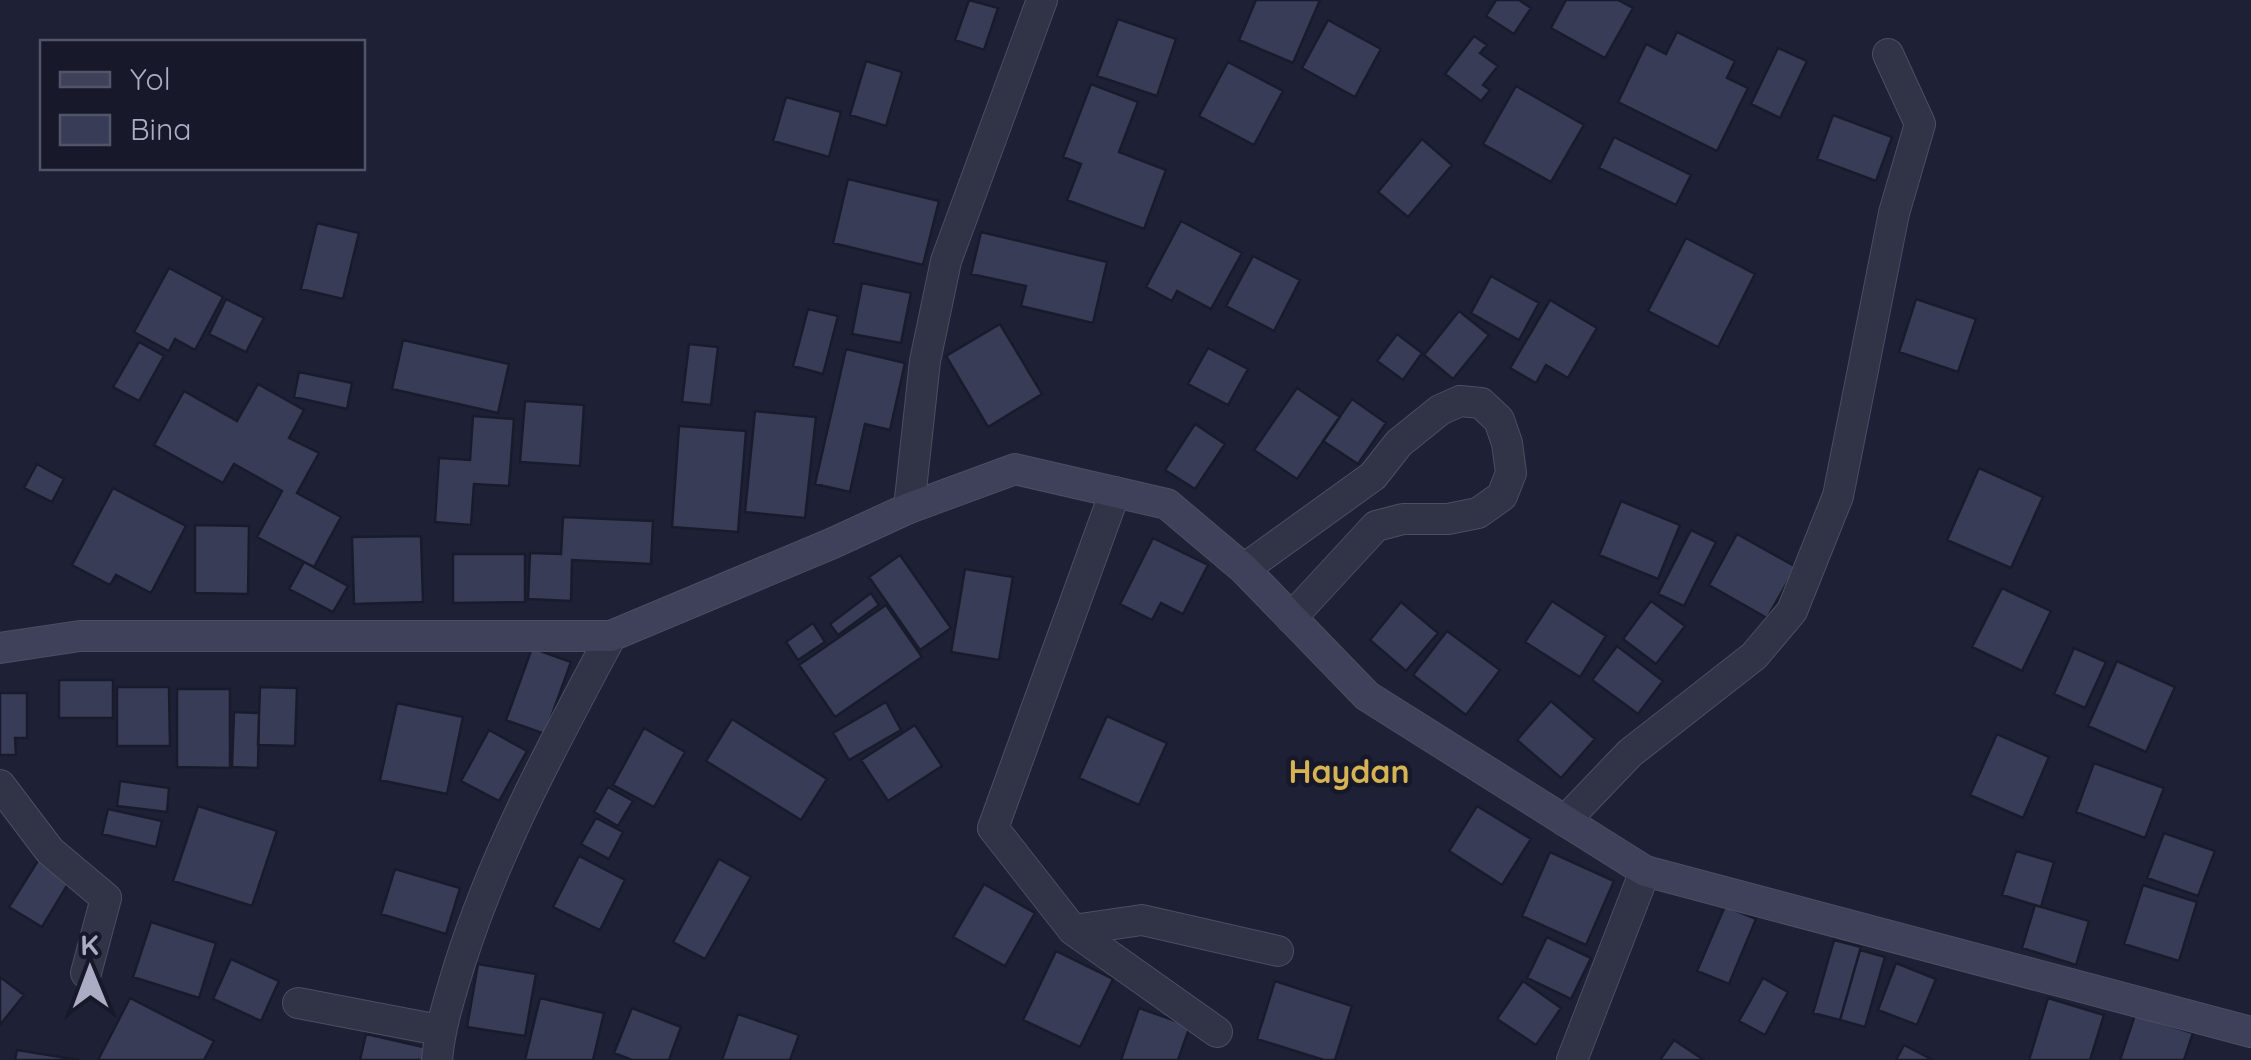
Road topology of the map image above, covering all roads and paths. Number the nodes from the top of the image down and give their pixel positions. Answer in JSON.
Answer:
{"nodes":[{"id":1,"x":1042,"y":0,"type":"edge"},
{"id":2,"x":1888,"y":54,"type":"dead end"},
{"id":3,"x":1114,"y":492,"type":"junction"},
{"id":4,"x":909,"y":508,"type":"junction"},
{"id":5,"x":1244,"y":569,"type":"junction"},
{"id":6,"x":1291,"y":618,"type":"junction"},
{"id":7,"x":611,"y":636,"type":"junction"},
{"id":8,"x":0,"y":648,"type":"edge"},
{"id":9,"x":0,"y":785,"type":"edge"},
{"id":10,"x":1565,"y":821,"type":"junction"},
{"id":11,"x":1645,"y":871,"type":"junction"},
{"id":12,"x":1073,"y":930,"type":"junction"},
{"id":13,"x":1278,"y":950,"type":"dead end"},
{"id":14,"x":86,"y":973,"type":"dead end"},
{"id":15,"x":298,"y":1004,"type":"dead end"},
{"id":16,"x":1217,"y":1032,"type":"dead end"},
{"id":17,"x":2251,"y":1032,"type":"edge"},
{"id":18,"x":438,"y":1045,"type":"edge"},
{"id":19,"x":1572,"y":1060,"type":"edge"}],
"edges":[{"from":1,"to":4,"type":"street"},
{"from":2,"to":10,"type":"street"},
{"from":3,"to":4,"type":"street"},
{"from":3,"to":5,"type":"street"},
{"from":3,"to":12,"type":"street"},
{"from":4,"to":7,"type":"street"},
{"from":5,"to":6,"type":"street"},
{"from":5,"to":6,"type":"street"},
{"from":6,"to":10,"type":"street"},
{"from":7,"to":8,"type":"street"},
{"from":7,"to":18,"type":"street"},
{"from":9,"to":14,"type":"street"},
{"from":10,"to":11,"type":"street"},
{"from":11,"to":17,"type":"street"},
{"from":11,"to":19,"type":"street"},
{"from":12,"to":13,"type":"street"},
{"from":12,"to":16,"type":"street"},
{"from":15,"to":18,"type":"street"}]}
